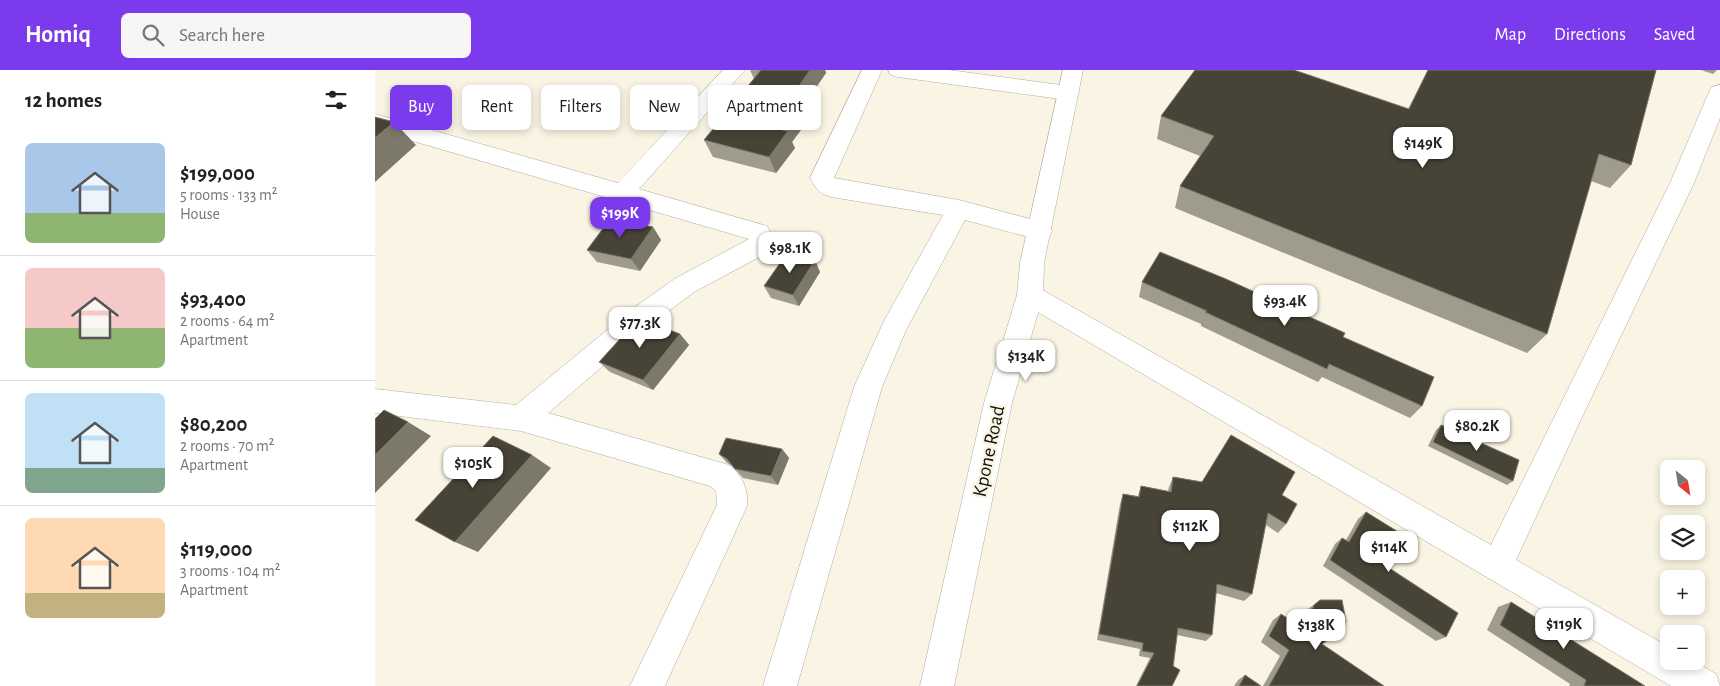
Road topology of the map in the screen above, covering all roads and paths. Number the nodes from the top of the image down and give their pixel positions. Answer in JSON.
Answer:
{"nodes":[{"id":1,"x":735,"y":70,"type":"edge"},
{"id":2,"x":872,"y":70,"type":"edge"},
{"id":3,"x":898,"y":70,"type":"edge"},
{"id":4,"x":1070,"y":81,"type":"edge"},
{"id":5,"x":1720,"y":92,"type":"edge"},
{"id":6,"x":375,"y":122,"type":"edge"},
{"id":7,"x":622,"y":193,"type":"junction"},
{"id":8,"x":959,"y":209,"type":"junction"},
{"id":9,"x":1040,"y":231,"type":"junction"},
{"id":10,"x":1030,"y":295,"type":"junction"},
{"id":11,"x":375,"y":400,"type":"edge"},
{"id":12,"x":521,"y":418,"type":"junction"},
{"id":13,"x":1497,"y":567,"type":"junction"},
{"id":14,"x":647,"y":686,"type":"edge"},
{"id":15,"x":780,"y":686,"type":"edge"},
{"id":16,"x":937,"y":686,"type":"edge"},
{"id":17,"x":1704,"y":686,"type":"edge"}],
"edges":[{"from":1,"to":7,"type":"main road"},
{"from":2,"to":8,"type":"main road"},
{"from":3,"to":4,"type":"main road"},
{"from":4,"to":9,"type":"main road","name":"Kpone Road"},
{"from":5,"to":13,"type":"main road"},
{"from":6,"to":7,"type":"main road"},
{"from":7,"to":12,"type":"main road"},
{"from":8,"to":9,"type":"main road"},
{"from":8,"to":15,"type":"main road"},
{"from":9,"to":10,"type":"main road","name":"Kpone Road"},
{"from":10,"to":13,"type":"main road"},
{"from":10,"to":16,"type":"main road","name":"Kpone Road"},
{"from":11,"to":12,"type":"main road"},
{"from":12,"to":14,"type":"main road"},
{"from":13,"to":17,"type":"main road"}]}
